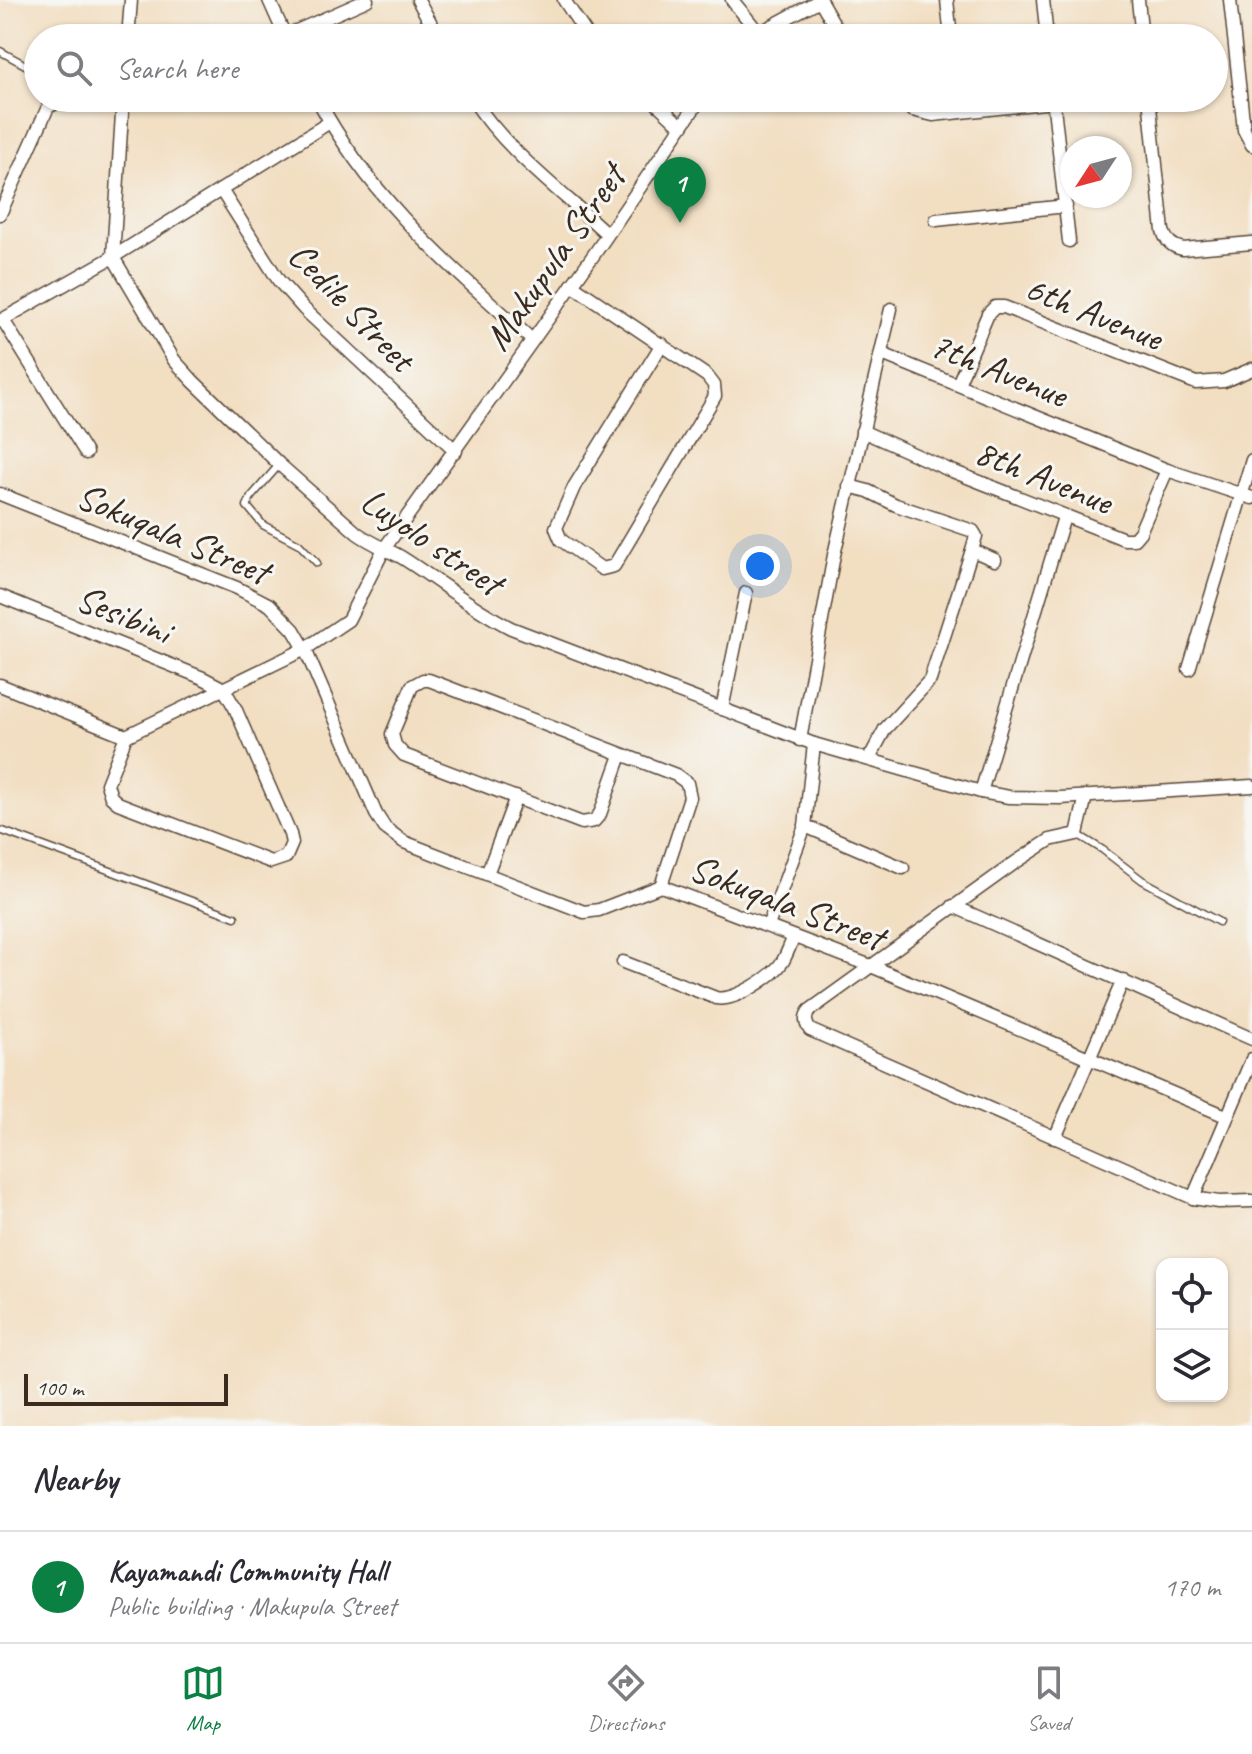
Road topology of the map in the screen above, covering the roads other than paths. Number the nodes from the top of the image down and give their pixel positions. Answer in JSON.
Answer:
{"nodes":[{"id":1,"x":131,"y":0,"type":"edge"},
{"id":2,"x":269,"y":0,"type":"edge"},
{"id":3,"x":367,"y":0,"type":"edge"},
{"id":4,"x":418,"y":0,"type":"edge"},
{"id":5,"x":564,"y":0,"type":"edge"},
{"id":6,"x":732,"y":0,"type":"edge"},
{"id":7,"x":820,"y":0,"type":"edge"},
{"id":8,"x":947,"y":0,"type":"edge"},
{"id":9,"x":1043,"y":0,"type":"edge"},
{"id":10,"x":1138,"y":0,"type":"edge"},
{"id":11,"x":1230,"y":0,"type":"edge"},
{"id":12,"x":129,"y":24,"type":"edge"},
{"id":13,"x":279,"y":24,"type":"edge"},
{"id":14,"x":314,"y":24,"type":"edge"},
{"id":15,"x":431,"y":24,"type":"edge"},
{"id":16,"x":580,"y":24,"type":"edge"},
{"id":17,"x":747,"y":24,"type":"edge"},
{"id":18,"x":775,"y":24,"type":"edge"},
{"id":19,"x":834,"y":24,"type":"edge"},
{"id":20,"x":950,"y":24,"type":"edge"},
{"id":21,"x":1046,"y":24,"type":"edge"},
{"id":22,"x":1141,"y":24,"type":"edge"},
{"id":23,"x":0,"y":51,"type":"edge"},
{"id":24,"x":1252,"y":59,"type":"edge"},
{"id":25,"x":1237,"y":61,"type":"junction"},
{"id":26,"x":24,"y":64,"type":"edge"},
{"id":27,"x":44,"y":112,"type":"edge"},
{"id":28,"x":122,"y":112,"type":"edge"},
{"id":29,"x":325,"y":112,"type":"edge"},
{"id":30,"x":483,"y":112,"type":"edge"},
{"id":31,"x":666,"y":112,"type":"edge"},
{"id":32,"x":691,"y":112,"type":"edge"},
{"id":33,"x":919,"y":112,"type":"edge"},
{"id":34,"x":960,"y":112,"type":"edge"},
{"id":35,"x":1054,"y":112,"type":"edge"},
{"id":36,"x":1150,"y":112,"type":"edge"},
{"id":37,"x":330,"y":122,"type":"junction"},
{"id":38,"x":681,"y":126,"type":"junction"},
{"id":39,"x":1252,"y":145,"type":"edge"},
{"id":40,"x":1060,"y":157,"type":"edge"},
{"id":41,"x":221,"y":190,"type":"junction"},
{"id":42,"x":1060,"y":207,"type":"edge"},
{"id":43,"x":1066,"y":208,"type":"edge"},
{"id":44,"x":0,"y":214,"type":"edge"},
{"id":45,"x":936,"y":220,"type":"dead end"},
{"id":46,"x":607,"y":234,"type":"junction"},
{"id":47,"x":1069,"y":241,"type":"dead end"},
{"id":48,"x":1252,"y":243,"type":"edge"},
{"id":49,"x":113,"y":257,"type":"junction"},
{"id":50,"x":572,"y":285,"type":"junction"},
{"id":51,"x":891,"y":309,"type":"dead end"},
{"id":52,"x":2,"y":320,"type":"edge"},
{"id":53,"x":532,"y":340,"type":"junction"},
{"id":54,"x":662,"y":344,"type":"junction"},
{"id":55,"x":882,"y":354,"type":"junction"},
{"id":56,"x":1252,"y":369,"type":"edge"},
{"id":57,"x":958,"y":384,"type":"junction"},
{"id":58,"x":862,"y":431,"type":"junction"},
{"id":59,"x":456,"y":451,"type":"junction"},
{"id":60,"x":86,"y":453,"type":"dead end"},
{"id":61,"x":1252,"y":460,"type":"edge"},
{"id":62,"x":279,"y":464,"type":"junction"},
{"id":63,"x":1167,"y":470,"type":"junction"},
{"id":64,"x":849,"y":486,"type":"junction"},
{"id":65,"x":0,"y":494,"type":"edge"},
{"id":66,"x":1247,"y":497,"type":"edge"},
{"id":67,"x":1064,"y":517,"type":"junction"},
{"id":68,"x":384,"y":549,"type":"junction"},
{"id":69,"x":972,"y":550,"type":"junction"},
{"id":70,"x":995,"y":560,"type":"dead end"},
{"id":71,"x":317,"y":563,"type":"dead end"},
{"id":72,"x":746,"y":593,"type":"dead end"},
{"id":73,"x":0,"y":596,"type":"edge"},
{"id":74,"x":305,"y":649,"type":"junction"},
{"id":75,"x":1189,"y":669,"type":"dead end"},
{"id":76,"x":0,"y":685,"type":"edge"},
{"id":77,"x":224,"y":689,"type":"junction"},
{"id":78,"x":722,"y":709,"type":"junction"},
{"id":79,"x":126,"y":736,"type":"junction"},
{"id":80,"x":800,"y":740,"type":"junction"},
{"id":81,"x":814,"y":744,"type":"junction"},
{"id":82,"x":621,"y":755,"type":"junction"},
{"id":83,"x":869,"y":759,"type":"junction"},
{"id":84,"x":1252,"y":786,"type":"edge"},
{"id":85,"x":981,"y":792,"type":"junction"},
{"id":86,"x":1086,"y":796,"type":"junction"},
{"id":87,"x":516,"y":797,"type":"junction"},
{"id":88,"x":805,"y":826,"type":"junction"},
{"id":89,"x":0,"y":830,"type":"edge"},
{"id":90,"x":1077,"y":834,"type":"junction"},
{"id":91,"x":903,"y":868,"type":"dead end"},
{"id":92,"x":487,"y":874,"type":"junction"},
{"id":93,"x":661,"y":886,"type":"junction"},
{"id":94,"x":953,"y":906,"type":"junction"},
{"id":95,"x":235,"y":917,"type":"dead end"},
{"id":96,"x":1219,"y":922,"type":"dead end"},
{"id":97,"x":768,"y":926,"type":"junction"},
{"id":98,"x":794,"y":937,"type":"junction"},
{"id":99,"x":623,"y":962,"type":"dead end"},
{"id":100,"x":871,"y":966,"type":"junction"},
{"id":101,"x":1123,"y":980,"type":"junction"},
{"id":102,"x":1252,"y":1039,"type":"edge"},
{"id":103,"x":1090,"y":1058,"type":"junction"},
{"id":104,"x":1252,"y":1059,"type":"edge"},
{"id":105,"x":1226,"y":1116,"type":"junction"},
{"id":106,"x":1055,"y":1138,"type":"junction"},
{"id":107,"x":1193,"y":1198,"type":"junction"},
{"id":108,"x":1252,"y":1201,"type":"edge"}],
"edges":[{"from":1,"to":12,"type":"street"},
{"from":2,"to":13,"type":"street"},
{"from":3,"to":14,"type":"street"},
{"from":4,"to":15,"type":"street"},
{"from":5,"to":16,"type":"street"},
{"from":6,"to":17,"type":"street"},
{"from":7,"to":18,"type":"street"},
{"from":7,"to":19,"type":"street"},
{"from":8,"to":20,"type":"street"},
{"from":9,"to":21,"type":"street"},
{"from":10,"to":22,"type":"street"},
{"from":11,"to":25,"type":"street"},
{"from":23,"to":26,"type":"lane"},
{"from":24,"to":25,"type":"street"},
{"from":25,"to":39,"type":"street"},
{"from":27,"to":44,"type":"street"},
{"from":28,"to":49,"type":"street"},
{"from":29,"to":37,"type":"street"},
{"from":30,"to":46,"type":"street"},
{"from":31,"to":38,"type":"street"},
{"from":32,"to":38,"type":"street","name":"Makupula Street"},
{"from":33,"to":34,"type":"street"},
{"from":35,"to":40,"type":"street"},
{"from":36,"to":48,"type":"street"},
{"from":37,"to":41,"type":"street"},
{"from":37,"to":53,"type":"street"},
{"from":38,"to":46,"type":"street","name":"Makupula Street"},
{"from":41,"to":49,"type":"street"},
{"from":41,"to":59,"type":"street","name":"Cedile Street"},
{"from":42,"to":45,"type":"street"},
{"from":43,"to":47,"type":"street"},
{"from":46,"to":50,"type":"street","name":"Makupula Street"},
{"from":49,"to":52,"type":"street"},
{"from":49,"to":62,"type":"street","name":"Luyolo street"},
{"from":50,"to":53,"type":"street","name":"Makupula Street"},
{"from":50,"to":54,"type":"street"},
{"from":51,"to":55,"type":"street"},
{"from":52,"to":60,"type":"street"},
{"from":53,"to":59,"type":"street","name":"Makupula Street"},
{"from":54,"to":54,"type":"street"},
{"from":55,"to":57,"type":"street","name":"7th Avenue"},
{"from":55,"to":58,"type":"street","name":"7th Avenue"},
{"from":56,"to":57,"type":"street","name":"6th Avenue"},
{"from":57,"to":63,"type":"street","name":"7th Avenue"},
{"from":58,"to":64,"type":"street","name":"7th Avenue"},
{"from":58,"to":67,"type":"street","name":"8th Avenue"},
{"from":59,"to":68,"type":"street","name":"Makupula Street"},
{"from":61,"to":66,"type":"street"},
{"from":62,"to":68,"type":"street","name":"Luyolo street"},
{"from":62,"to":71,"type":"lane"},
{"from":63,"to":66,"type":"street","name":"7th Avenue"},
{"from":63,"to":67,"type":"street","name":"8th Avenue"},
{"from":64,"to":69,"type":"street"},
{"from":64,"to":80,"type":"street","name":"7th Avenue"},
{"from":65,"to":74,"type":"street","name":"Sokuqala Street"},
{"from":66,"to":75,"type":"street"},
{"from":67,"to":85,"type":"street"},
{"from":68,"to":74,"type":"street","name":"Makupula Street"},
{"from":68,"to":78,"type":"street","name":"Luyolo street"},
{"from":69,"to":70,"type":"street"},
{"from":69,"to":83,"type":"street"},
{"from":72,"to":78,"type":"street"},
{"from":73,"to":77,"type":"street","name":"Sesibini"},
{"from":74,"to":77,"type":"street","name":"Makupula Street"},
{"from":74,"to":92,"type":"street","name":"Sokuqala Street"},
{"from":76,"to":79,"type":"street"},
{"from":77,"to":79,"type":"street","name":"Makupula Street"},
{"from":77,"to":79,"type":"street"},
{"from":78,"to":80,"type":"street","name":"Luyolo street"},
{"from":80,"to":81,"type":"street","name":"Luyolo street"},
{"from":81,"to":83,"type":"street","name":"Luyolo street"},
{"from":81,"to":88,"type":"street"},
{"from":82,"to":87,"type":"street"},
{"from":82,"to":87,"type":"street"},
{"from":82,"to":93,"type":"street"},
{"from":83,"to":85,"type":"street","name":"Luyolo street"},
{"from":84,"to":86,"type":"street","name":"Luyolo street"},
{"from":85,"to":86,"type":"street","name":"Luyolo street"},
{"from":86,"to":90,"type":"street"},
{"from":87,"to":92,"type":"street"},
{"from":88,"to":91,"type":"street"},
{"from":88,"to":97,"type":"street"},
{"from":89,"to":95,"type":"lane"},
{"from":90,"to":94,"type":"street"},
{"from":90,"to":96,"type":"lane"},
{"from":92,"to":93,"type":"street","name":"Sokuqala Street"},
{"from":93,"to":97,"type":"street","name":"Sokuqala Street"},
{"from":94,"to":100,"type":"street"},
{"from":94,"to":101,"type":"street"},
{"from":97,"to":98,"type":"street","name":"Sokuqala Street"},
{"from":98,"to":99,"type":"street"},
{"from":98,"to":100,"type":"street","name":"Sokuqala Street"},
{"from":100,"to":103,"type":"street","name":"Sokuqala Street"},
{"from":100,"to":106,"type":"street"},
{"from":101,"to":102,"type":"street"},
{"from":101,"to":103,"type":"street"},
{"from":103,"to":105,"type":"street","name":"Sokuqala Street"},
{"from":103,"to":106,"type":"street"},
{"from":104,"to":105,"type":"street"},
{"from":105,"to":107,"type":"street"},
{"from":106,"to":107,"type":"street"},
{"from":107,"to":108,"type":"street"}]}
